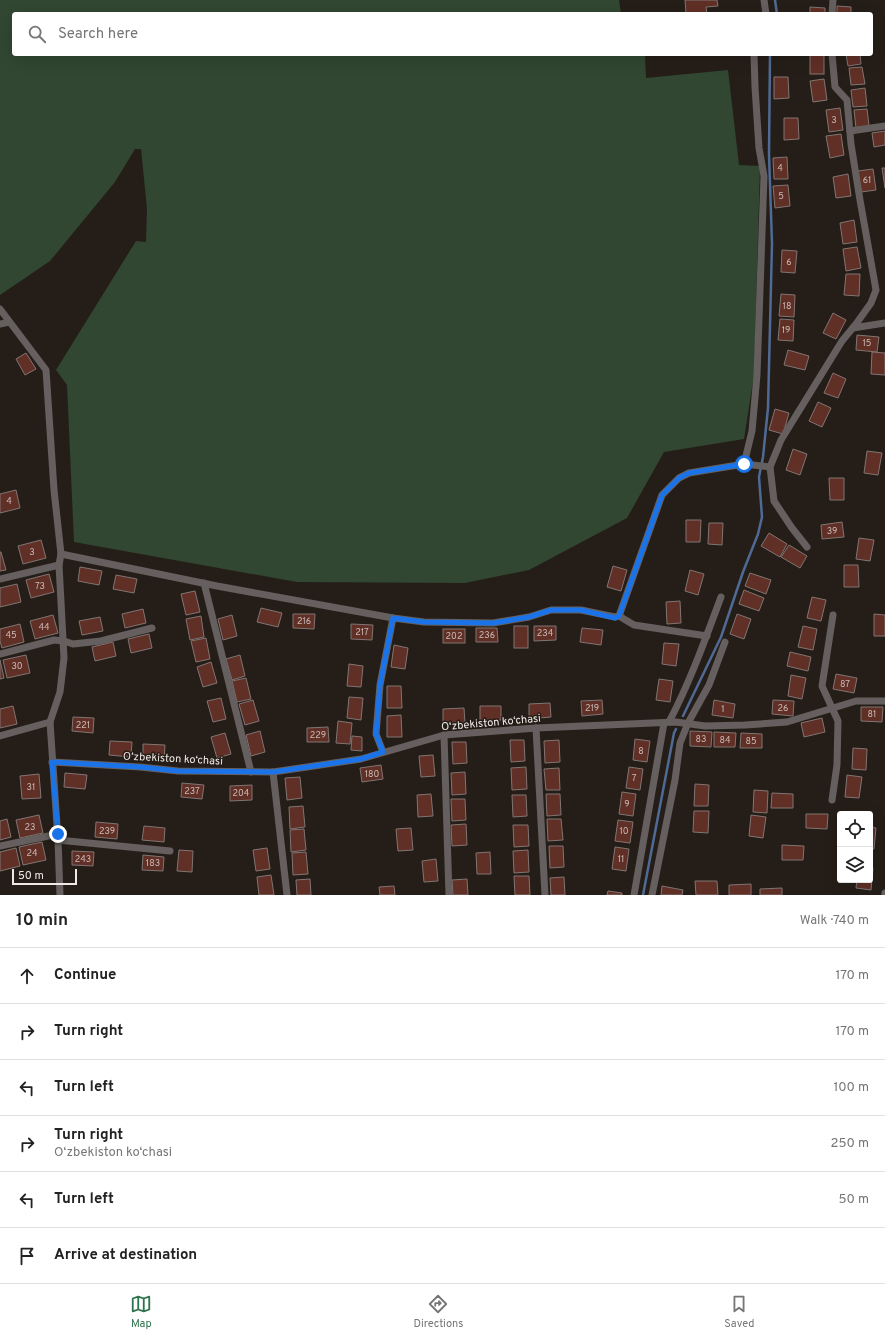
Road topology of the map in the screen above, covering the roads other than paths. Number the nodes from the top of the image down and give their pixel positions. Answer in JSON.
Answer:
{"nodes":[{"id":1,"x":764,"y":0,"type":"edge"},
{"id":2,"x":834,"y":0,"type":"edge"},
{"id":3,"x":766,"y":12,"type":"edge"},
{"id":4,"x":832,"y":12,"type":"edge"},
{"id":5,"x":754,"y":56,"type":"edge"},
{"id":6,"x":832,"y":56,"type":"edge"},
{"id":7,"x":885,"y":126,"type":"edge"},
{"id":8,"x":850,"y":131,"type":"junction"},
{"id":9,"x":0,"y":309,"type":"edge"},
{"id":10,"x":9,"y":322,"type":"junction"},
{"id":11,"x":885,"y":323,"type":"edge"},
{"id":12,"x":0,"y":324,"type":"edge"},
{"id":13,"x":853,"y":328,"type":"junction"},
{"id":14,"x":744,"y":464,"type":"junction"},
{"id":15,"x":770,"y":467,"type":"junction"},
{"id":16,"x":807,"y":547,"type":"dead end"},
{"id":17,"x":61,"y":554,"type":"junction"},
{"id":18,"x":59,"y":565,"type":"junction"},
{"id":19,"x":0,"y":579,"type":"edge"},
{"id":20,"x":204,"y":583,"type":"junction"},
{"id":21,"x":721,"y":598,"type":"dead end"},
{"id":22,"x":832,"y":615,"type":"dead end"},
{"id":23,"x":619,"y":616,"type":"junction"},
{"id":24,"x":393,"y":618,"type":"junction"},
{"id":25,"x":152,"y":628,"type":"dead end"},
{"id":26,"x":707,"y":636,"type":"junction"},
{"id":27,"x":64,"y":641,"type":"junction"},
{"id":28,"x":725,"y":642,"type":"dead end"},
{"id":29,"x":0,"y":654,"type":"edge"},
{"id":30,"x":885,"y":701,"type":"edge"},
{"id":31,"x":832,"y":707,"type":"junction"},
{"id":32,"x":50,"y":722,"type":"junction"},
{"id":33,"x":666,"y":722,"type":"junction"},
{"id":34,"x":688,"y":723,"type":"junction"},
{"id":35,"x":536,"y":728,"type":"junction"},
{"id":36,"x":0,"y":736,"type":"edge"},
{"id":37,"x":444,"y":736,"type":"junction"},
{"id":38,"x":383,"y":752,"type":"junction"},
{"id":39,"x":52,"y":762,"type":"junction"},
{"id":40,"x":251,"y":772,"type":"junction"},
{"id":41,"x":273,"y":772,"type":"junction"},
{"id":42,"x":832,"y":800,"type":"dead end"},
{"id":43,"x":58,"y":837,"type":"junction"},
{"id":44,"x":0,"y":846,"type":"edge"},
{"id":45,"x":170,"y":851,"type":"dead end"},
{"id":46,"x":60,"y":895,"type":"edge"},
{"id":47,"x":287,"y":895,"type":"edge"},
{"id":48,"x":449,"y":895,"type":"edge"},
{"id":49,"x":545,"y":895,"type":"edge"},
{"id":50,"x":634,"y":895,"type":"edge"},
{"id":51,"x":652,"y":895,"type":"edge"}],
"edges":[{"from":1,"to":3,"type":"street"},
{"from":2,"to":4,"type":"street"},
{"from":5,"to":14,"type":"street"},
{"from":6,"to":8,"type":"street"},
{"from":7,"to":8,"type":"street"},
{"from":8,"to":13,"type":"street"},
{"from":9,"to":10,"type":"street"},
{"from":10,"to":12,"type":"street"},
{"from":10,"to":17,"type":"street"},
{"from":11,"to":13,"type":"street"},
{"from":13,"to":15,"type":"street"},
{"from":14,"to":15,"type":"street"},
{"from":14,"to":23,"type":"street"},
{"from":15,"to":16,"type":"street"},
{"from":17,"to":18,"type":"street"},
{"from":17,"to":20,"type":"street"},
{"from":18,"to":19,"type":"street"},
{"from":18,"to":27,"type":"street"},
{"from":20,"to":24,"type":"street"},
{"from":20,"to":40,"type":"street"},
{"from":21,"to":26,"type":"street"},
{"from":22,"to":31,"type":"street"},
{"from":23,"to":24,"type":"street"},
{"from":23,"to":26,"type":"street"},
{"from":24,"to":38,"type":"street"},
{"from":25,"to":27,"type":"street"},
{"from":26,"to":33,"type":"street"},
{"from":27,"to":29,"type":"street"},
{"from":27,"to":32,"type":"street"},
{"from":28,"to":34,"type":"street"},
{"from":30,"to":31,"type":"street","name":"O‘zbekiston ko‘chasi"},
{"from":31,"to":34,"type":"street","name":"O‘zbekiston ko‘chasi"},
{"from":31,"to":42,"type":"street"},
{"from":32,"to":36,"type":"street"},
{"from":32,"to":39,"type":"street"},
{"from":33,"to":34,"type":"street","name":"O‘zbekiston ko‘chasi"},
{"from":33,"to":35,"type":"street","name":"O‘zbekiston ko‘chasi"},
{"from":33,"to":50,"type":"street"},
{"from":34,"to":51,"type":"street"},
{"from":35,"to":37,"type":"street","name":"O‘zbekiston ko‘chasi"},
{"from":35,"to":49,"type":"street"},
{"from":37,"to":38,"type":"street","name":"O‘zbekiston ko‘chasi"},
{"from":37,"to":48,"type":"street"},
{"from":38,"to":41,"type":"street","name":"O‘zbekiston ko‘chasi"},
{"from":39,"to":40,"type":"street","name":"O‘zbekiston ko‘chasi"},
{"from":39,"to":43,"type":"street"},
{"from":40,"to":41,"type":"street","name":"O‘zbekiston ko‘chasi"},
{"from":41,"to":47,"type":"street"},
{"from":43,"to":44,"type":"street"},
{"from":43,"to":45,"type":"street"},
{"from":43,"to":46,"type":"street"}]}
